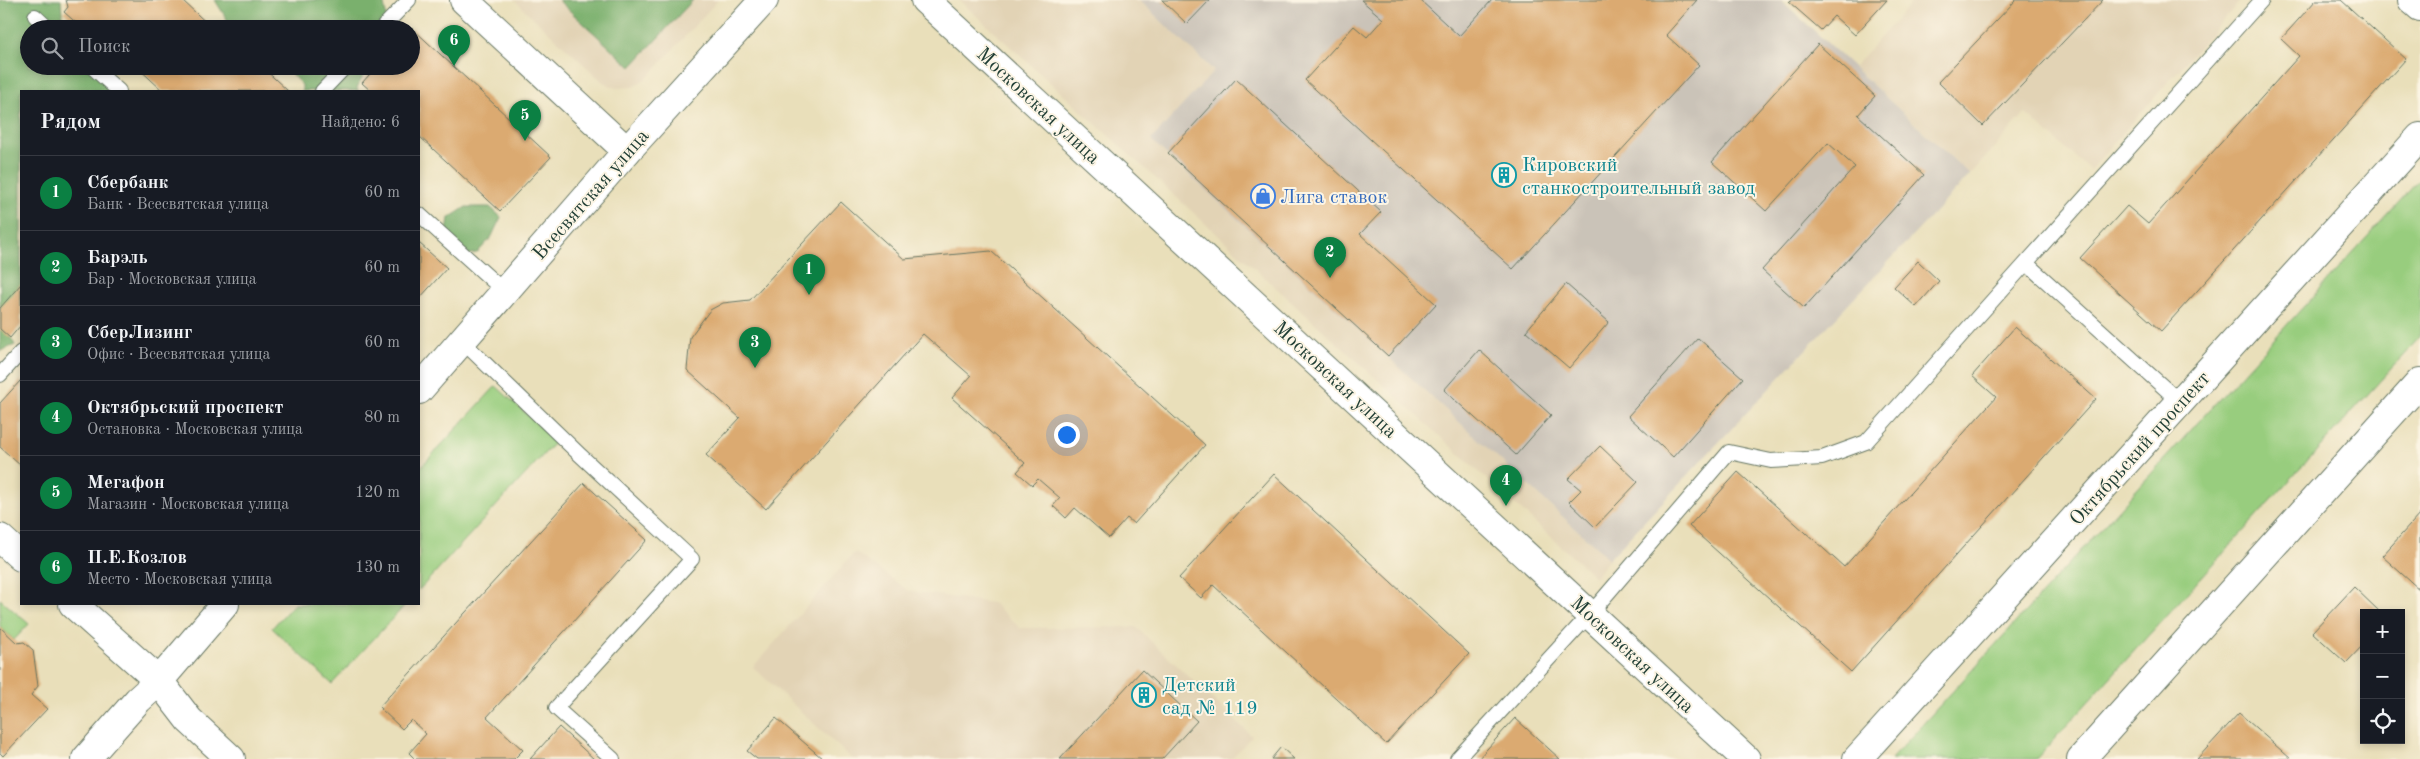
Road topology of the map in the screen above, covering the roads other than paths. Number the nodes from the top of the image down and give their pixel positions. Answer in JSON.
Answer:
{"nodes":[{"id":1,"x":409,"y":0,"type":"edge"},
{"id":2,"x":464,"y":0,"type":"edge"},
{"id":3,"x":764,"y":0,"type":"edge"},
{"id":4,"x":925,"y":0,"type":"edge"},
{"id":5,"x":2262,"y":0,"type":"edge"},
{"id":6,"x":2412,"y":0,"type":"edge"},
{"id":7,"x":2420,"y":7,"type":"edge"},
{"id":8,"x":34,"y":16,"type":"dead end"},
{"id":9,"x":39,"y":20,"type":"edge"},
{"id":10,"x":390,"y":20,"type":"edge"},
{"id":11,"x":101,"y":75,"type":"edge"},
{"id":12,"x":337,"y":75,"type":"edge"},
{"id":13,"x":118,"y":90,"type":"edge"},
{"id":14,"x":323,"y":90,"type":"edge"},
{"id":15,"x":2420,"y":136,"type":"edge"},
{"id":16,"x":627,"y":151,"type":"junction"},
{"id":17,"x":420,"y":215,"type":"edge"},
{"id":18,"x":2026,"y":263,"type":"junction"},
{"id":19,"x":504,"y":292,"type":"junction"},
{"id":20,"x":462,"y":341,"type":"junction"},
{"id":21,"x":20,"y":353,"type":"edge"},
{"id":22,"x":0,"y":375,"type":"edge"},
{"id":23,"x":2420,"y":382,"type":"edge"},
{"id":24,"x":420,"y":389,"type":"edge"},
{"id":25,"x":2180,"y":402,"type":"junction"},
{"id":26,"x":0,"y":538,"type":"edge"},
{"id":27,"x":20,"y":556,"type":"edge"},
{"id":28,"x":74,"y":605,"type":"edge"},
{"id":29,"x":224,"y":605,"type":"edge"},
{"id":30,"x":1590,"y":614,"type":"junction"},
{"id":31,"x":159,"y":681,"type":"junction"},
{"id":32,"x":86,"y":759,"type":"edge"},
{"id":33,"x":231,"y":759,"type":"edge"},
{"id":34,"x":613,"y":759,"type":"edge"},
{"id":35,"x":1457,"y":759,"type":"edge"},
{"id":36,"x":1746,"y":759,"type":"edge"},
{"id":37,"x":1857,"y":759,"type":"edge"},
{"id":38,"x":2081,"y":759,"type":"edge"}],
"edges":[{"from":1,"to":10,"type":"lane"},
{"from":2,"to":16,"type":"main road"},
{"from":3,"to":16,"type":"main road","name":"Всесвятская улица"},
{"from":4,"to":30,"type":"main road","name":"Московская улица"},
{"from":5,"to":18,"type":"lane"},
{"from":6,"to":7,"type":"main road"},
{"from":8,"to":9,"type":"lane"},
{"from":11,"to":13,"type":"lane"},
{"from":12,"to":14,"type":"lane"},
{"from":15,"to":25,"type":"main road","name":"Октябрьский проспект"},
{"from":16,"to":19,"type":"main road","name":"Всесвятская улица"},
{"from":17,"to":19,"type":"lane"},
{"from":18,"to":25,"type":"lane"},
{"from":18,"to":30,"type":"lane"},
{"from":19,"to":20,"type":"main road","name":"Всесвятская улица"},
{"from":20,"to":24,"type":"main road","name":"Всесвятская улица"},
{"from":20,"to":34,"type":"lane"},
{"from":21,"to":22,"type":"lane"},
{"from":23,"to":38,"type":"main road"},
{"from":25,"to":37,"type":"main road","name":"Октябрьский проспект"},
{"from":26,"to":27,"type":"main road"},
{"from":28,"to":31,"type":"main road"},
{"from":29,"to":31,"type":"main road"},
{"from":30,"to":35,"type":"lane"},
{"from":30,"to":36,"type":"main road","name":"Московская улица"},
{"from":31,"to":32,"type":"main road"},
{"from":31,"to":33,"type":"main road"}]}
